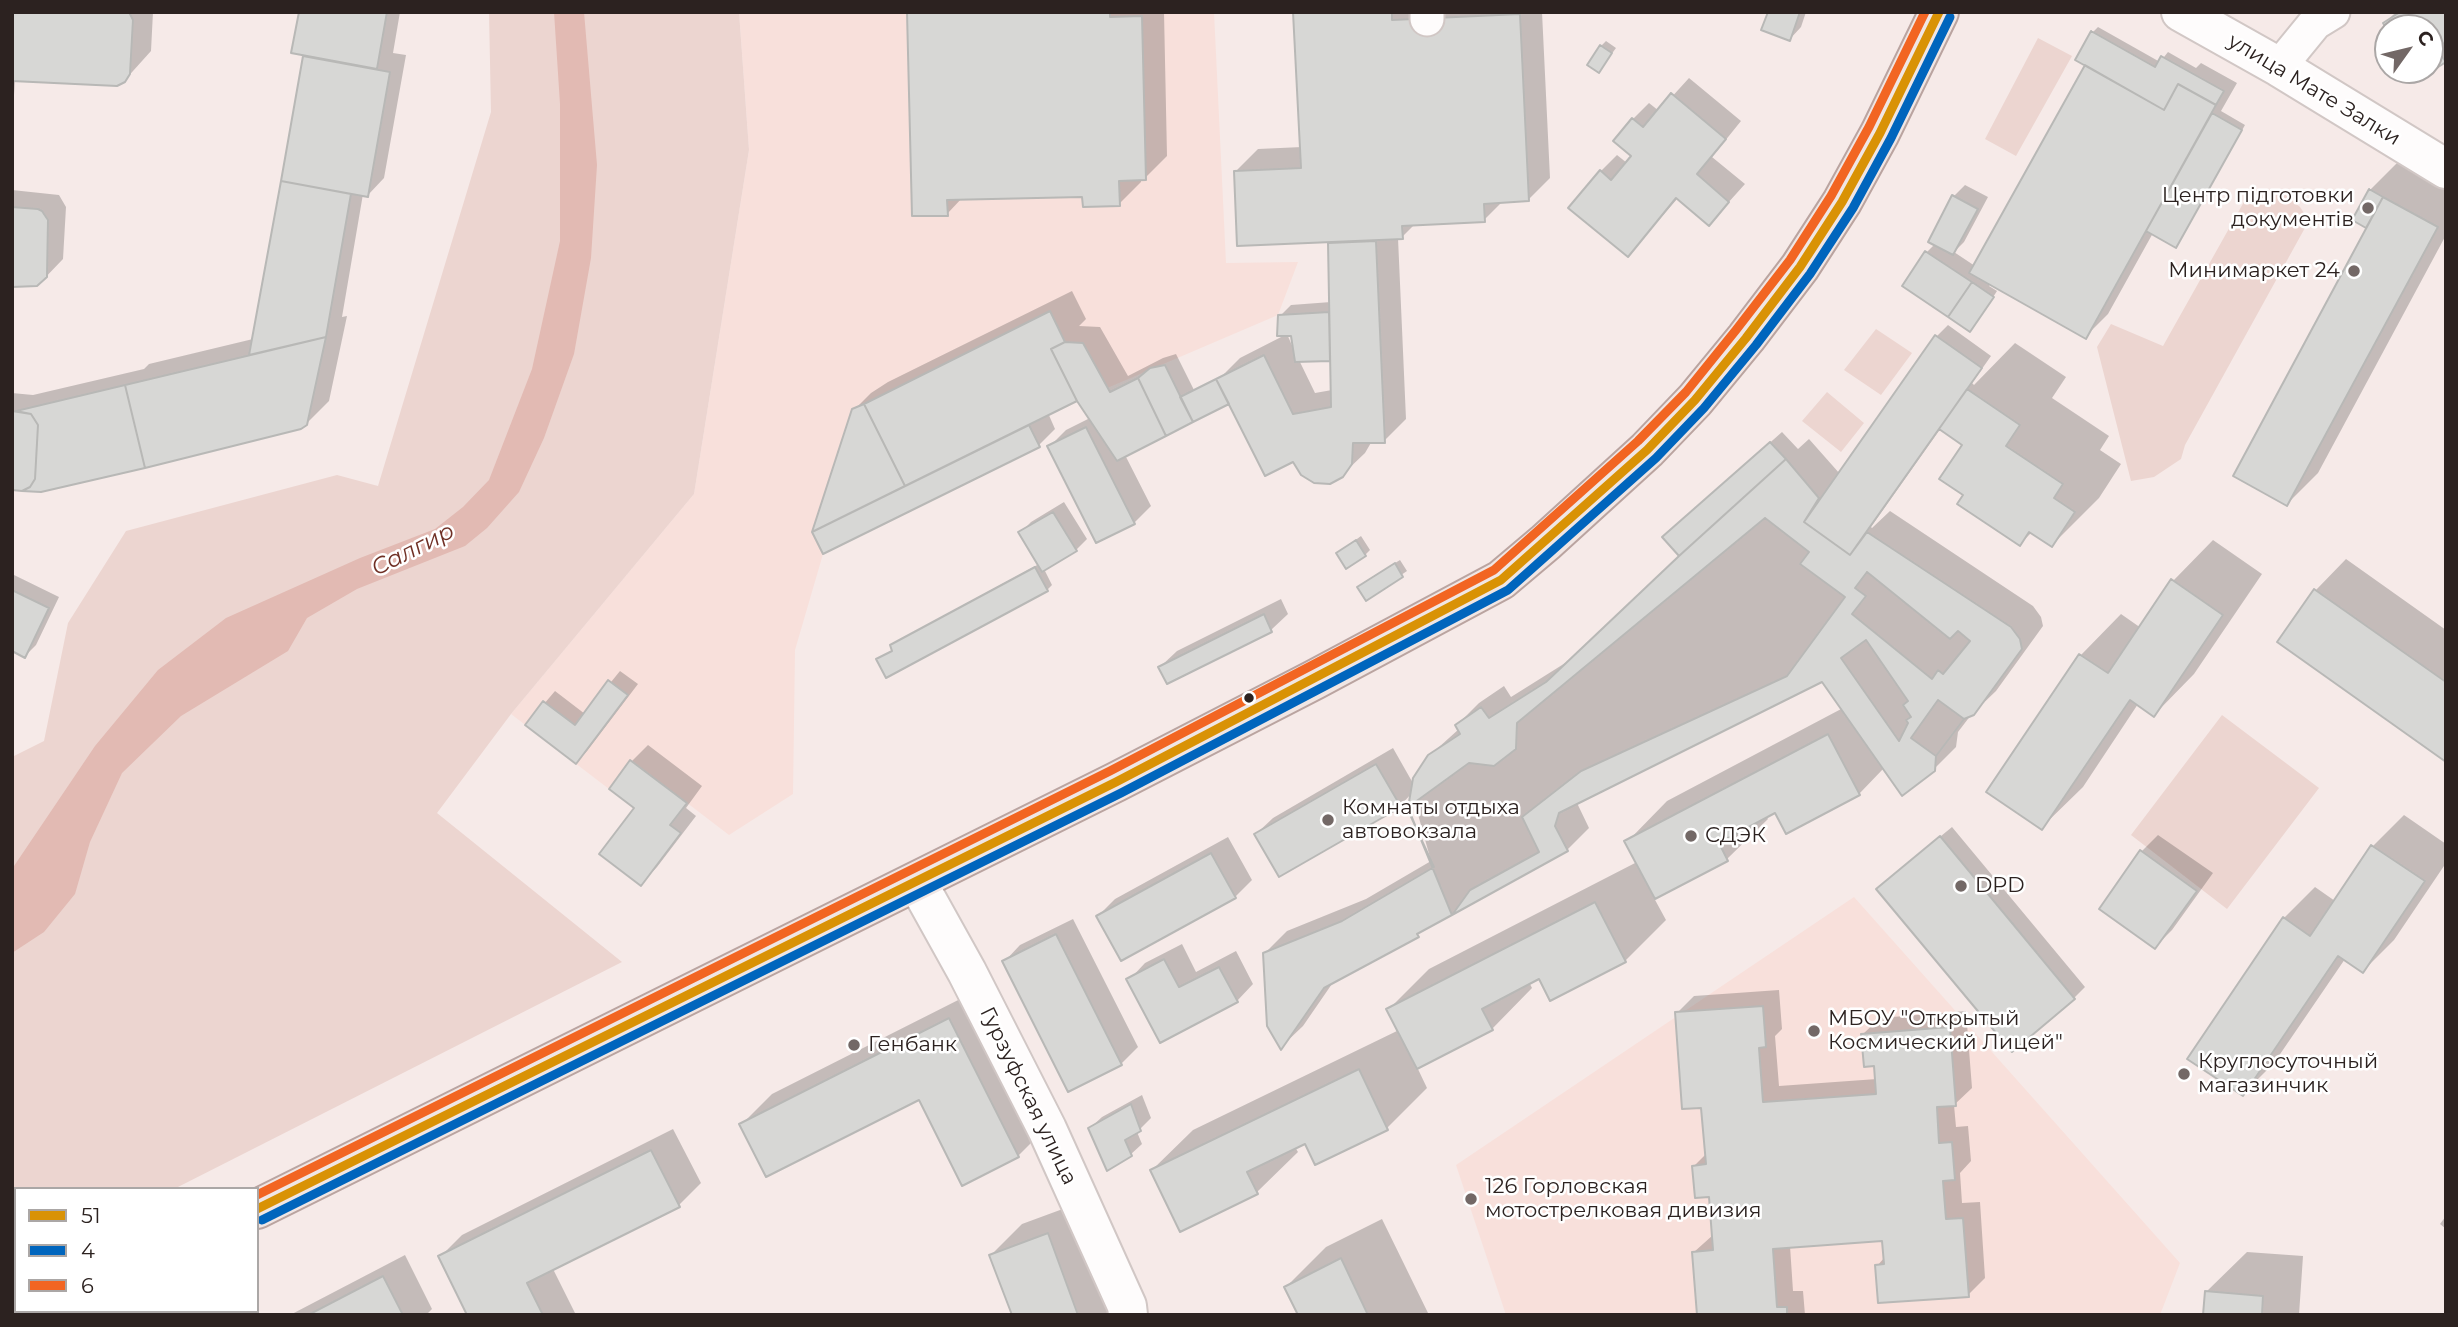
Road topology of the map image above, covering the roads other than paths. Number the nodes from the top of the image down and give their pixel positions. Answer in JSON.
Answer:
{"nodes":[{"id":1,"x":1939,"y":12,"type":"edge"},
{"id":2,"x":2181,"y":12,"type":"edge"},
{"id":3,"x":2333,"y":12,"type":"edge"},
{"id":4,"x":2279,"y":67,"type":"junction"},
{"id":5,"x":2446,"y":169,"type":"edge"},
{"id":6,"x":917,"y":881,"type":"junction"},
{"id":7,"x":259,"y":1208,"type":"edge"},
{"id":8,"x":1128,"y":1315,"type":"edge"}],
"edges":[{"from":1,"to":6,"type":"main road"},
{"from":2,"to":4,"type":"main road","name":"улица Мате Залки"},
{"from":3,"to":4,"type":"street"},
{"from":4,"to":5,"type":"main road","name":"улица Мате Залки"},
{"from":6,"to":7,"type":"main road"},
{"from":6,"to":8,"type":"main road","name":"Гурзуфская улица"}]}
